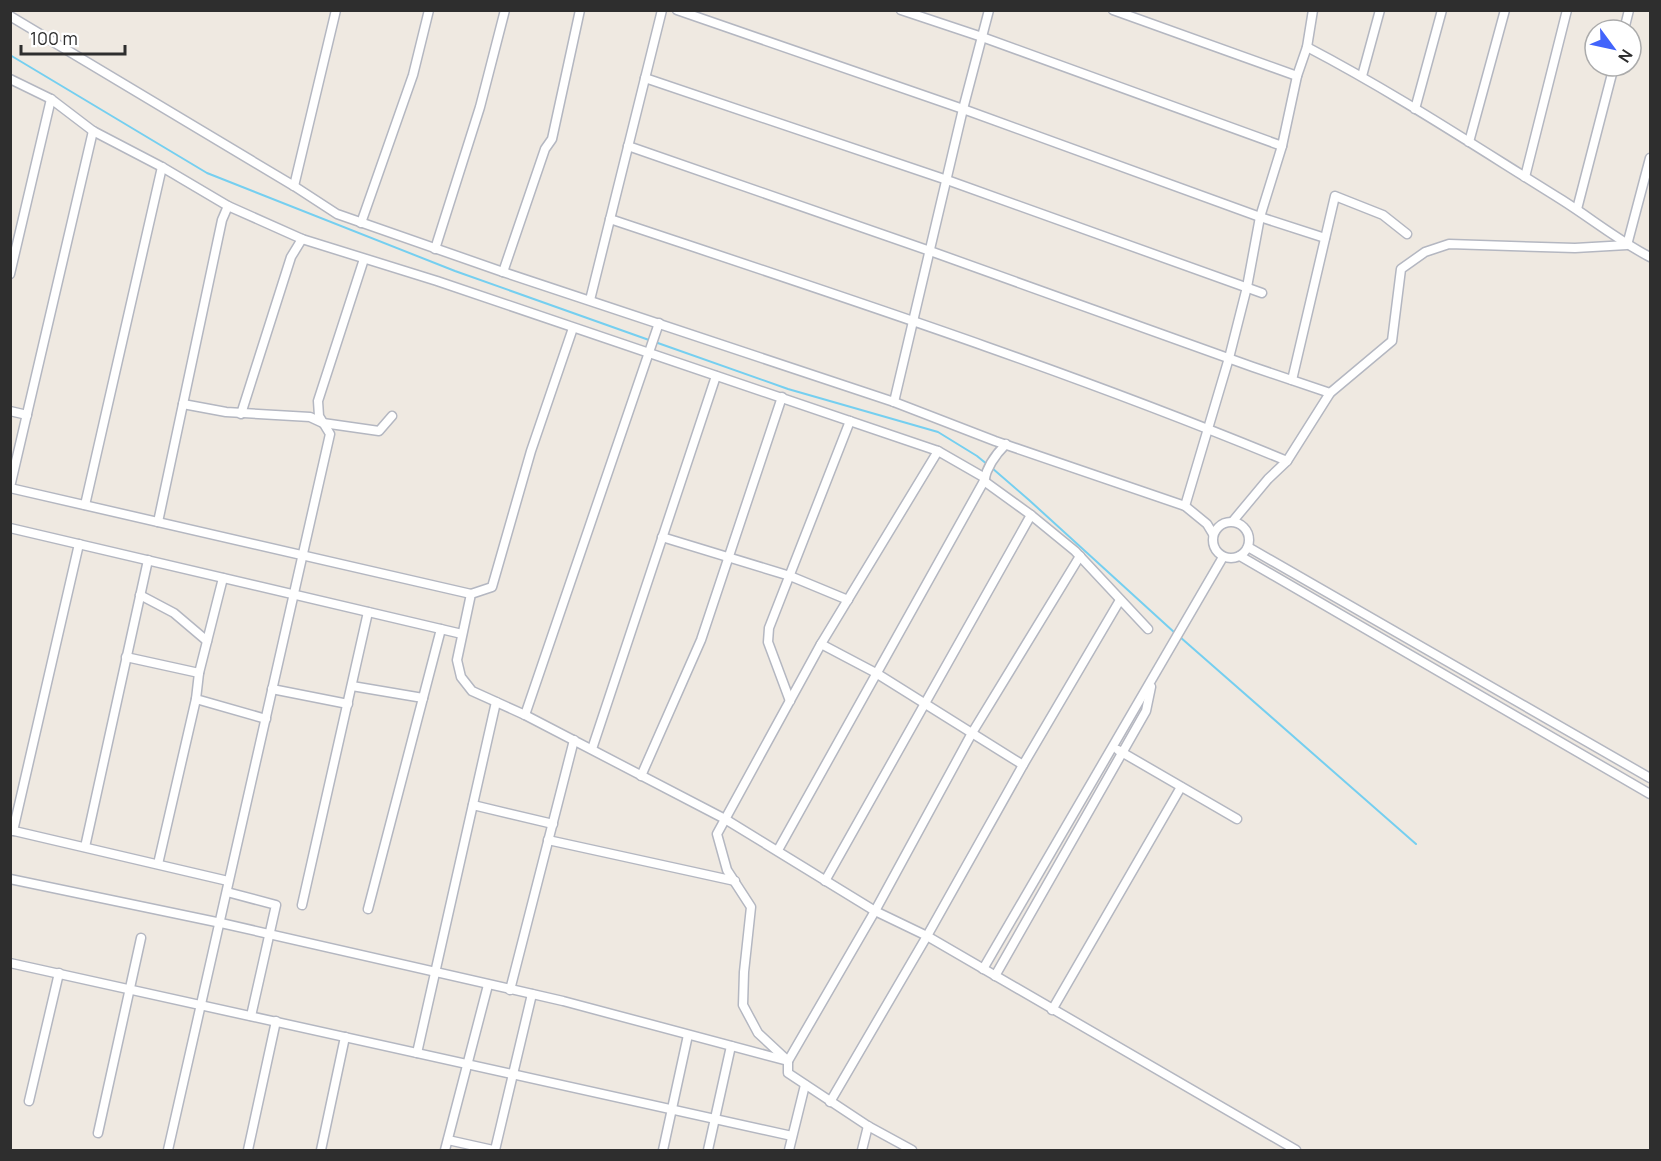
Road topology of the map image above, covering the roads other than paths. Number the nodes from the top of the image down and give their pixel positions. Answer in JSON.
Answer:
{"nodes":[{"id":1,"x":336,"y":10,"type":"edge"},
{"id":2,"x":429,"y":10,"type":"edge"},
{"id":3,"x":505,"y":10,"type":"edge"},
{"id":4,"x":579,"y":10,"type":"edge"},
{"id":5,"x":662,"y":10,"type":"edge"},
{"id":6,"x":677,"y":10,"type":"edge"},
{"id":7,"x":901,"y":10,"type":"edge"},
{"id":8,"x":989,"y":10,"type":"edge"},
{"id":9,"x":1113,"y":10,"type":"edge"},
{"id":10,"x":1313,"y":10,"type":"edge"},
{"id":11,"x":1380,"y":10,"type":"edge"},
{"id":12,"x":1442,"y":10,"type":"edge"},
{"id":13,"x":1505,"y":10,"type":"edge"},
{"id":14,"x":1567,"y":10,"type":"edge"},
{"id":15,"x":10,"y":16,"type":"edge"},
{"id":16,"x":982,"y":37,"type":"junction"},
{"id":17,"x":1307,"y":46,"type":"junction"},
{"id":18,"x":1297,"y":76,"type":"junction"},
{"id":19,"x":1362,"y":76,"type":"junction"},
{"id":20,"x":645,"y":78,"type":"junction"},
{"id":21,"x":1611,"y":78,"type":"edge"},
{"id":22,"x":10,"y":79,"type":"edge"},
{"id":23,"x":51,"y":99,"type":"junction"},
{"id":24,"x":963,"y":109,"type":"junction"},
{"id":25,"x":1415,"y":109,"type":"junction"},
{"id":26,"x":93,"y":131,"type":"junction"},
{"id":27,"x":1469,"y":142,"type":"junction"},
{"id":28,"x":628,"y":146,"type":"junction"},
{"id":29,"x":1282,"y":146,"type":"junction"},
{"id":30,"x":1650,"y":158,"type":"edge"},
{"id":31,"x":162,"y":167,"type":"junction"},
{"id":32,"x":1525,"y":177,"type":"junction"},
{"id":33,"x":947,"y":180,"type":"junction"},
{"id":34,"x":294,"y":186,"type":"junction"},
{"id":35,"x":228,"y":206,"type":"junction"},
{"id":36,"x":1577,"y":209,"type":"junction"},
{"id":37,"x":1260,"y":217,"type":"junction"},
{"id":38,"x":610,"y":219,"type":"junction"},
{"id":39,"x":361,"y":223,"type":"junction"},
{"id":40,"x":1407,"y":234,"type":"dead end"},
{"id":41,"x":1325,"y":238,"type":"junction"},
{"id":42,"x":302,"y":239,"type":"junction"},
{"id":43,"x":1627,"y":245,"type":"junction"},
{"id":44,"x":435,"y":249,"type":"junction"},
{"id":45,"x":930,"y":251,"type":"junction"},
{"id":46,"x":1650,"y":257,"type":"edge"},
{"id":47,"x":364,"y":260,"type":"junction"},
{"id":48,"x":503,"y":272,"type":"junction"},
{"id":49,"x":10,"y":274,"type":"edge"},
{"id":50,"x":1247,"y":287,"type":"junction"},
{"id":51,"x":1262,"y":293,"type":"dead end"},
{"id":52,"x":590,"y":300,"type":"junction"},
{"id":53,"x":913,"y":321,"type":"junction"},
{"id":54,"x":659,"y":323,"type":"junction"},
{"id":55,"x":573,"y":328,"type":"junction"},
{"id":56,"x":648,"y":352,"type":"junction"},
{"id":57,"x":1229,"y":358,"type":"junction"},
{"id":58,"x":716,"y":376,"type":"junction"},
{"id":59,"x":1292,"y":380,"type":"junction"},
{"id":60,"x":1330,"y":393,"type":"junction"},
{"id":61,"x":782,"y":397,"type":"junction"},
{"id":62,"x":894,"y":402,"type":"junction"},
{"id":63,"x":183,"y":404,"type":"junction"},
{"id":64,"x":10,"y":411,"type":"edge"},
{"id":65,"x":241,"y":414,"type":"junction"},
{"id":66,"x":27,"y":415,"type":"junction"},
{"id":67,"x":392,"y":416,"type":"dead end"},
{"id":68,"x":850,"y":421,"type":"junction"},
{"id":69,"x":323,"y":423,"type":"junction"},
{"id":70,"x":1207,"y":428,"type":"junction"},
{"id":71,"x":1006,"y":444,"type":"junction"},
{"id":72,"x":938,"y":451,"type":"junction"},
{"id":73,"x":1287,"y":461,"type":"junction"},
{"id":74,"x":985,"y":477,"type":"junction"},
{"id":75,"x":10,"y":487,"type":"edge"},
{"id":76,"x":85,"y":505,"type":"junction"},
{"id":77,"x":1185,"y":506,"type":"junction"},
{"id":78,"x":1031,"y":515,"type":"junction"},
{"id":79,"x":1233,"y":521,"type":"junction"},
{"id":80,"x":158,"y":522,"type":"junction"},
{"id":81,"x":10,"y":528,"type":"edge"},
{"id":82,"x":1213,"y":534,"type":"junction"},
{"id":83,"x":662,"y":537,"type":"junction"},
{"id":84,"x":79,"y":544,"type":"junction"},
{"id":85,"x":1248,"y":547,"type":"junction"},
{"id":86,"x":303,"y":555,"type":"junction"},
{"id":87,"x":1080,"y":556,"type":"junction"},
{"id":88,"x":1240,"y":556,"type":"junction"},
{"id":89,"x":730,"y":557,"type":"junction"},
{"id":90,"x":1223,"y":557,"type":"junction"},
{"id":91,"x":147,"y":560,"type":"junction"},
{"id":92,"x":790,"y":576,"type":"junction"},
{"id":93,"x":223,"y":578,"type":"junction"},
{"id":94,"x":471,"y":594,"type":"junction"},
{"id":95,"x":140,"y":595,"type":"junction"},
{"id":96,"x":294,"y":595,"type":"junction"},
{"id":97,"x":848,"y":600,"type":"junction"},
{"id":98,"x":1120,"y":600,"type":"junction"},
{"id":99,"x":368,"y":612,"type":"junction"},
{"id":100,"x":441,"y":629,"type":"junction"},
{"id":101,"x":1148,"y":629,"type":"dead end"},
{"id":102,"x":462,"y":634,"type":"junction"},
{"id":103,"x":207,"y":641,"type":"junction"},
{"id":104,"x":821,"y":644,"type":"junction"},
{"id":105,"x":126,"y":657,"type":"junction"},
{"id":106,"x":199,"y":673,"type":"junction"},
{"id":107,"x":876,"y":673,"type":"junction"},
{"id":108,"x":1153,"y":678,"type":"junction"},
{"id":109,"x":352,"y":686,"type":"junction"},
{"id":110,"x":272,"y":689,"type":"junction"},
{"id":111,"x":423,"y":698,"type":"junction"},
{"id":112,"x":196,"y":699,"type":"junction"},
{"id":113,"x":790,"y":701,"type":"junction"},
{"id":114,"x":496,"y":702,"type":"junction"},
{"id":115,"x":348,"y":704,"type":"junction"},
{"id":116,"x":926,"y":704,"type":"junction"},
{"id":117,"x":525,"y":715,"type":"junction"},
{"id":118,"x":266,"y":719,"type":"junction"},
{"id":119,"x":972,"y":733,"type":"junction"},
{"id":120,"x":574,"y":740,"type":"junction"},
{"id":121,"x":1113,"y":747,"type":"junction"},
{"id":122,"x":592,"y":750,"type":"junction"},
{"id":123,"x":1122,"y":753,"type":"junction"},
{"id":124,"x":1023,"y":765,"type":"junction"},
{"id":125,"x":641,"y":776,"type":"junction"},
{"id":126,"x":1650,"y":778,"type":"edge"},
{"id":127,"x":1181,"y":787,"type":"junction"},
{"id":128,"x":1650,"y":794,"type":"edge"},
{"id":129,"x":473,"y":805,"type":"junction"},
{"id":130,"x":725,"y":819,"type":"junction"},
{"id":131,"x":1237,"y":819,"type":"dead end"},
{"id":132,"x":553,"y":824,"type":"junction"},
{"id":133,"x":12,"y":830,"type":"edge"},
{"id":134,"x":548,"y":840,"type":"junction"},
{"id":135,"x":85,"y":847,"type":"junction"},
{"id":136,"x":778,"y":850,"type":"junction"},
{"id":137,"x":158,"y":864,"type":"junction"},
{"id":138,"x":10,"y":879,"type":"edge"},
{"id":139,"x":228,"y":881,"type":"junction"},
{"id":140,"x":735,"y":881,"type":"junction"},
{"id":141,"x":825,"y":881,"type":"junction"},
{"id":142,"x":227,"y":892,"type":"junction"},
{"id":143,"x":302,"y":905,"type":"dead end"},
{"id":144,"x":368,"y":909,"type":"dead end"},
{"id":145,"x":875,"y":911,"type":"junction"},
{"id":146,"x":221,"y":923,"type":"junction"},
{"id":147,"x":270,"y":935,"type":"junction"},
{"id":148,"x":927,"y":936,"type":"junction"},
{"id":149,"x":141,"y":938,"type":"dead end"},
{"id":150,"x":10,"y":963,"type":"edge"},
{"id":151,"x":984,"y":969,"type":"junction"},
{"id":152,"x":435,"y":973,"type":"junction"},
{"id":153,"x":59,"y":974,"type":"junction"},
{"id":154,"x":995,"y":976,"type":"junction"},
{"id":155,"x":488,"y":985,"type":"junction"},
{"id":156,"x":130,"y":989,"type":"junction"},
{"id":157,"x":510,"y":990,"type":"junction"},
{"id":158,"x":532,"y":994,"type":"junction"},
{"id":159,"x":202,"y":1005,"type":"junction"},
{"id":160,"x":1052,"y":1010,"type":"junction"},
{"id":161,"x":252,"y":1016,"type":"junction"},
{"id":162,"x":276,"y":1022,"type":"junction"},
{"id":163,"x":688,"y":1035,"type":"junction"},
{"id":164,"x":345,"y":1037,"type":"junction"},
{"id":165,"x":731,"y":1046,"type":"junction"},
{"id":166,"x":417,"y":1053,"type":"junction"},
{"id":167,"x":788,"y":1061,"type":"junction"},
{"id":168,"x":468,"y":1064,"type":"junction"},
{"id":169,"x":513,"y":1074,"type":"junction"},
{"id":170,"x":805,"y":1085,"type":"junction"},
{"id":171,"x":29,"y":1101,"type":"dead end"},
{"id":172,"x":830,"y":1101,"type":"junction"},
{"id":173,"x":672,"y":1109,"type":"junction"},
{"id":174,"x":715,"y":1118,"type":"junction"},
{"id":175,"x":868,"y":1126,"type":"junction"},
{"id":176,"x":98,"y":1133,"type":"dead end"},
{"id":177,"x":792,"y":1136,"type":"junction"},
{"id":178,"x":448,"y":1140,"type":"junction"},
{"id":179,"x":168,"y":1150,"type":"edge"},
{"id":180,"x":248,"y":1150,"type":"edge"},
{"id":181,"x":321,"y":1150,"type":"edge"},
{"id":182,"x":445,"y":1150,"type":"edge"},
{"id":183,"x":494,"y":1150,"type":"edge"},
{"id":184,"x":663,"y":1150,"type":"edge"},
{"id":185,"x":708,"y":1150,"type":"edge"},
{"id":186,"x":789,"y":1150,"type":"edge"},
{"id":187,"x":862,"y":1150,"type":"edge"},
{"id":188,"x":912,"y":1150,"type":"edge"},
{"id":189,"x":1296,"y":1150,"type":"edge"}],
"edges":[{"from":1,"to":34,"type":"street"},
{"from":2,"to":39,"type":"street"},
{"from":3,"to":44,"type":"street"},
{"from":4,"to":48,"type":"street"},
{"from":5,"to":20,"type":"street"},
{"from":6,"to":24,"type":"street"},
{"from":7,"to":16,"type":"street"},
{"from":8,"to":16,"type":"street"},
{"from":9,"to":18,"type":"street"},
{"from":10,"to":17,"type":"street"},
{"from":11,"to":19,"type":"street"},
{"from":12,"to":25,"type":"street"},
{"from":13,"to":27,"type":"street"},
{"from":14,"to":32,"type":"street"},
{"from":15,"to":34,"type":"street"},
{"from":16,"to":24,"type":"street"},
{"from":16,"to":29,"type":"street"},
{"from":17,"to":18,"type":"street"},
{"from":17,"to":19,"type":"street"},
{"from":18,"to":29,"type":"street"},
{"from":19,"to":25,"type":"street"},
{"from":20,"to":28,"type":"street"},
{"from":20,"to":33,"type":"street"},
{"from":21,"to":36,"type":"street"},
{"from":22,"to":23,"type":"street"},
{"from":23,"to":26,"type":"street"},
{"from":23,"to":49,"type":"street"},
{"from":24,"to":33,"type":"street"},
{"from":24,"to":37,"type":"street"},
{"from":25,"to":27,"type":"street"},
{"from":26,"to":31,"type":"street"},
{"from":26,"to":66,"type":"street"},
{"from":27,"to":32,"type":"street"},
{"from":28,"to":38,"type":"street"},
{"from":28,"to":45,"type":"street"},
{"from":29,"to":37,"type":"street"},
{"from":30,"to":43,"type":"street"},
{"from":31,"to":35,"type":"street"},
{"from":31,"to":76,"type":"street"},
{"from":32,"to":36,"type":"street"},
{"from":33,"to":45,"type":"street"},
{"from":33,"to":50,"type":"street"},
{"from":34,"to":39,"type":"street"},
{"from":35,"to":42,"type":"street"},
{"from":35,"to":63,"type":"street"},
{"from":36,"to":43,"type":"street"},
{"from":37,"to":41,"type":"street"},
{"from":37,"to":50,"type":"street"},
{"from":38,"to":52,"type":"street"},
{"from":38,"to":53,"type":"street"},
{"from":39,"to":44,"type":"street"},
{"from":40,"to":41,"type":"street"},
{"from":41,"to":59,"type":"street"},
{"from":42,"to":47,"type":"street"},
{"from":42,"to":65,"type":"street"},
{"from":43,"to":46,"type":"street"},
{"from":43,"to":60,"type":"street"},
{"from":44,"to":48,"type":"street"},
{"from":45,"to":53,"type":"street"},
{"from":45,"to":57,"type":"street"},
{"from":47,"to":55,"type":"street"},
{"from":47,"to":69,"type":"street"},
{"from":48,"to":52,"type":"street"},
{"from":50,"to":51,"type":"street"},
{"from":50,"to":57,"type":"street"},
{"from":52,"to":54,"type":"street"},
{"from":53,"to":62,"type":"street"},
{"from":53,"to":70,"type":"street"},
{"from":54,"to":56,"type":"street"},
{"from":54,"to":62,"type":"street"},
{"from":55,"to":56,"type":"street"},
{"from":55,"to":94,"type":"street"},
{"from":56,"to":58,"type":"street"},
{"from":56,"to":117,"type":"street"},
{"from":57,"to":59,"type":"street"},
{"from":57,"to":70,"type":"street"},
{"from":58,"to":61,"type":"street"},
{"from":58,"to":83,"type":"street"},
{"from":59,"to":60,"type":"street"},
{"from":60,"to":73,"type":"street"},
{"from":61,"to":68,"type":"street"},
{"from":61,"to":89,"type":"street"},
{"from":62,"to":71,"type":"street"},
{"from":63,"to":65,"type":"street"},
{"from":63,"to":80,"type":"street"},
{"from":64,"to":66,"type":"street"},
{"from":65,"to":69,"type":"street"},
{"from":66,"to":75,"type":"street"},
{"from":67,"to":69,"type":"street"},
{"from":68,"to":72,"type":"street"},
{"from":68,"to":92,"type":"street"},
{"from":69,"to":86,"type":"street"},
{"from":70,"to":73,"type":"street"},
{"from":70,"to":77,"type":"street"},
{"from":71,"to":74,"type":"street"},
{"from":71,"to":77,"type":"street"},
{"from":72,"to":74,"type":"street"},
{"from":72,"to":97,"type":"street"},
{"from":73,"to":79,"type":"street"},
{"from":74,"to":78,"type":"street"},
{"from":74,"to":107,"type":"street"},
{"from":75,"to":76,"type":"street"},
{"from":76,"to":80,"type":"street"},
{"from":77,"to":82,"type":"street"},
{"from":78,"to":87,"type":"street"},
{"from":78,"to":116,"type":"street"},
{"from":79,"to":82,"type":"street"},
{"from":79,"to":85,"type":"street"},
{"from":80,"to":86,"type":"street"},
{"from":81,"to":84,"type":"street"},
{"from":82,"to":90,"type":"street"},
{"from":83,"to":89,"type":"street"},
{"from":83,"to":122,"type":"street"},
{"from":84,"to":91,"type":"street"},
{"from":84,"to":133,"type":"street"},
{"from":85,"to":88,"type":"street"},
{"from":85,"to":126,"type":"street"},
{"from":86,"to":94,"type":"street"},
{"from":86,"to":96,"type":"street"},
{"from":87,"to":98,"type":"street"},
{"from":87,"to":119,"type":"street"},
{"from":88,"to":90,"type":"street"},
{"from":88,"to":128,"type":"street"},
{"from":89,"to":92,"type":"street"},
{"from":89,"to":125,"type":"street"},
{"from":90,"to":108,"type":"street"},
{"from":91,"to":93,"type":"street"},
{"from":91,"to":95,"type":"street"},
{"from":92,"to":97,"type":"street"},
{"from":92,"to":113,"type":"street"},
{"from":93,"to":96,"type":"street"},
{"from":93,"to":103,"type":"street"},
{"from":94,"to":102,"type":"street"},
{"from":95,"to":103,"type":"street"},
{"from":95,"to":105,"type":"street"},
{"from":96,"to":99,"type":"street"},
{"from":96,"to":110,"type":"street"},
{"from":97,"to":104,"type":"street"},
{"from":98,"to":101,"type":"street"},
{"from":98,"to":124,"type":"street"},
{"from":99,"to":100,"type":"street"},
{"from":99,"to":109,"type":"street"},
{"from":100,"to":102,"type":"street"},
{"from":100,"to":111,"type":"street"},
{"from":102,"to":114,"type":"street"},
{"from":103,"to":106,"type":"street"},
{"from":104,"to":107,"type":"street"},
{"from":104,"to":113,"type":"street"},
{"from":105,"to":106,"type":"street"},
{"from":105,"to":135,"type":"street"},
{"from":106,"to":112,"type":"street"},
{"from":107,"to":116,"type":"street"},
{"from":107,"to":136,"type":"street"},
{"from":108,"to":121,"type":"street"},
{"from":108,"to":123,"type":"street"},
{"from":109,"to":111,"type":"street"},
{"from":109,"to":115,"type":"street"},
{"from":110,"to":115,"type":"street"},
{"from":110,"to":118,"type":"street"},
{"from":111,"to":144,"type":"street"},
{"from":112,"to":118,"type":"street"},
{"from":112,"to":137,"type":"street"},
{"from":113,"to":130,"type":"street"},
{"from":114,"to":117,"type":"street"},
{"from":114,"to":129,"type":"street"},
{"from":115,"to":143,"type":"street"},
{"from":116,"to":119,"type":"street"},
{"from":116,"to":141,"type":"street"},
{"from":117,"to":120,"type":"street"},
{"from":118,"to":139,"type":"street"},
{"from":119,"to":124,"type":"street"},
{"from":119,"to":145,"type":"street"},
{"from":120,"to":122,"type":"street"},
{"from":120,"to":132,"type":"street"},
{"from":121,"to":123,"type":"street"},
{"from":121,"to":151,"type":"street"},
{"from":122,"to":125,"type":"street"},
{"from":123,"to":127,"type":"street"},
{"from":123,"to":154,"type":"street"},
{"from":124,"to":148,"type":"street"},
{"from":125,"to":130,"type":"street"},
{"from":127,"to":131,"type":"street"},
{"from":127,"to":160,"type":"street"},
{"from":129,"to":132,"type":"street"},
{"from":129,"to":152,"type":"street"},
{"from":130,"to":136,"type":"street"},
{"from":130,"to":140,"type":"street"},
{"from":132,"to":134,"type":"street"},
{"from":133,"to":135,"type":"street"},
{"from":134,"to":140,"type":"street"},
{"from":134,"to":157,"type":"street"},
{"from":135,"to":137,"type":"street"},
{"from":136,"to":141,"type":"street"},
{"from":137,"to":139,"type":"street"},
{"from":138,"to":146,"type":"street"},
{"from":139,"to":142,"type":"street"},
{"from":140,"to":167,"type":"street"},
{"from":141,"to":145,"type":"street"},
{"from":142,"to":146,"type":"street"},
{"from":142,"to":147,"type":"street"},
{"from":145,"to":148,"type":"street"},
{"from":145,"to":167,"type":"street"},
{"from":146,"to":147,"type":"street"},
{"from":146,"to":159,"type":"street"},
{"from":147,"to":152,"type":"street"},
{"from":147,"to":161,"type":"street"},
{"from":148,"to":151,"type":"street"},
{"from":148,"to":172,"type":"street"},
{"from":149,"to":156,"type":"street"},
{"from":150,"to":153,"type":"street"},
{"from":151,"to":154,"type":"street"},
{"from":152,"to":155,"type":"street"},
{"from":152,"to":166,"type":"street"},
{"from":153,"to":156,"type":"street"},
{"from":153,"to":171,"type":"street"},
{"from":154,"to":160,"type":"street"},
{"from":155,"to":157,"type":"street"},
{"from":155,"to":168,"type":"street"},
{"from":156,"to":159,"type":"street"},
{"from":156,"to":176,"type":"street"},
{"from":157,"to":158,"type":"street"},
{"from":158,"to":163,"type":"street"},
{"from":158,"to":169,"type":"street"},
{"from":159,"to":161,"type":"street"},
{"from":159,"to":179,"type":"street"},
{"from":160,"to":189,"type":"street"},
{"from":161,"to":162,"type":"street"},
{"from":162,"to":164,"type":"street"},
{"from":162,"to":180,"type":"street"},
{"from":163,"to":165,"type":"street"},
{"from":163,"to":173,"type":"street"},
{"from":164,"to":166,"type":"street"},
{"from":164,"to":181,"type":"street"},
{"from":165,"to":167,"type":"street"},
{"from":165,"to":174,"type":"street"},
{"from":166,"to":168,"type":"street"},
{"from":167,"to":170,"type":"street"},
{"from":168,"to":169,"type":"street"},
{"from":168,"to":178,"type":"street"},
{"from":169,"to":173,"type":"street"},
{"from":169,"to":183,"type":"street"},
{"from":170,"to":172,"type":"street"},
{"from":170,"to":177,"type":"street"},
{"from":172,"to":175,"type":"street"},
{"from":173,"to":174,"type":"street"},
{"from":173,"to":184,"type":"street"},
{"from":174,"to":177,"type":"street"},
{"from":174,"to":185,"type":"street"},
{"from":175,"to":187,"type":"street"},
{"from":175,"to":188,"type":"street"},
{"from":177,"to":186,"type":"street"},
{"from":178,"to":182,"type":"street"},
{"from":178,"to":183,"type":"street"}]}
